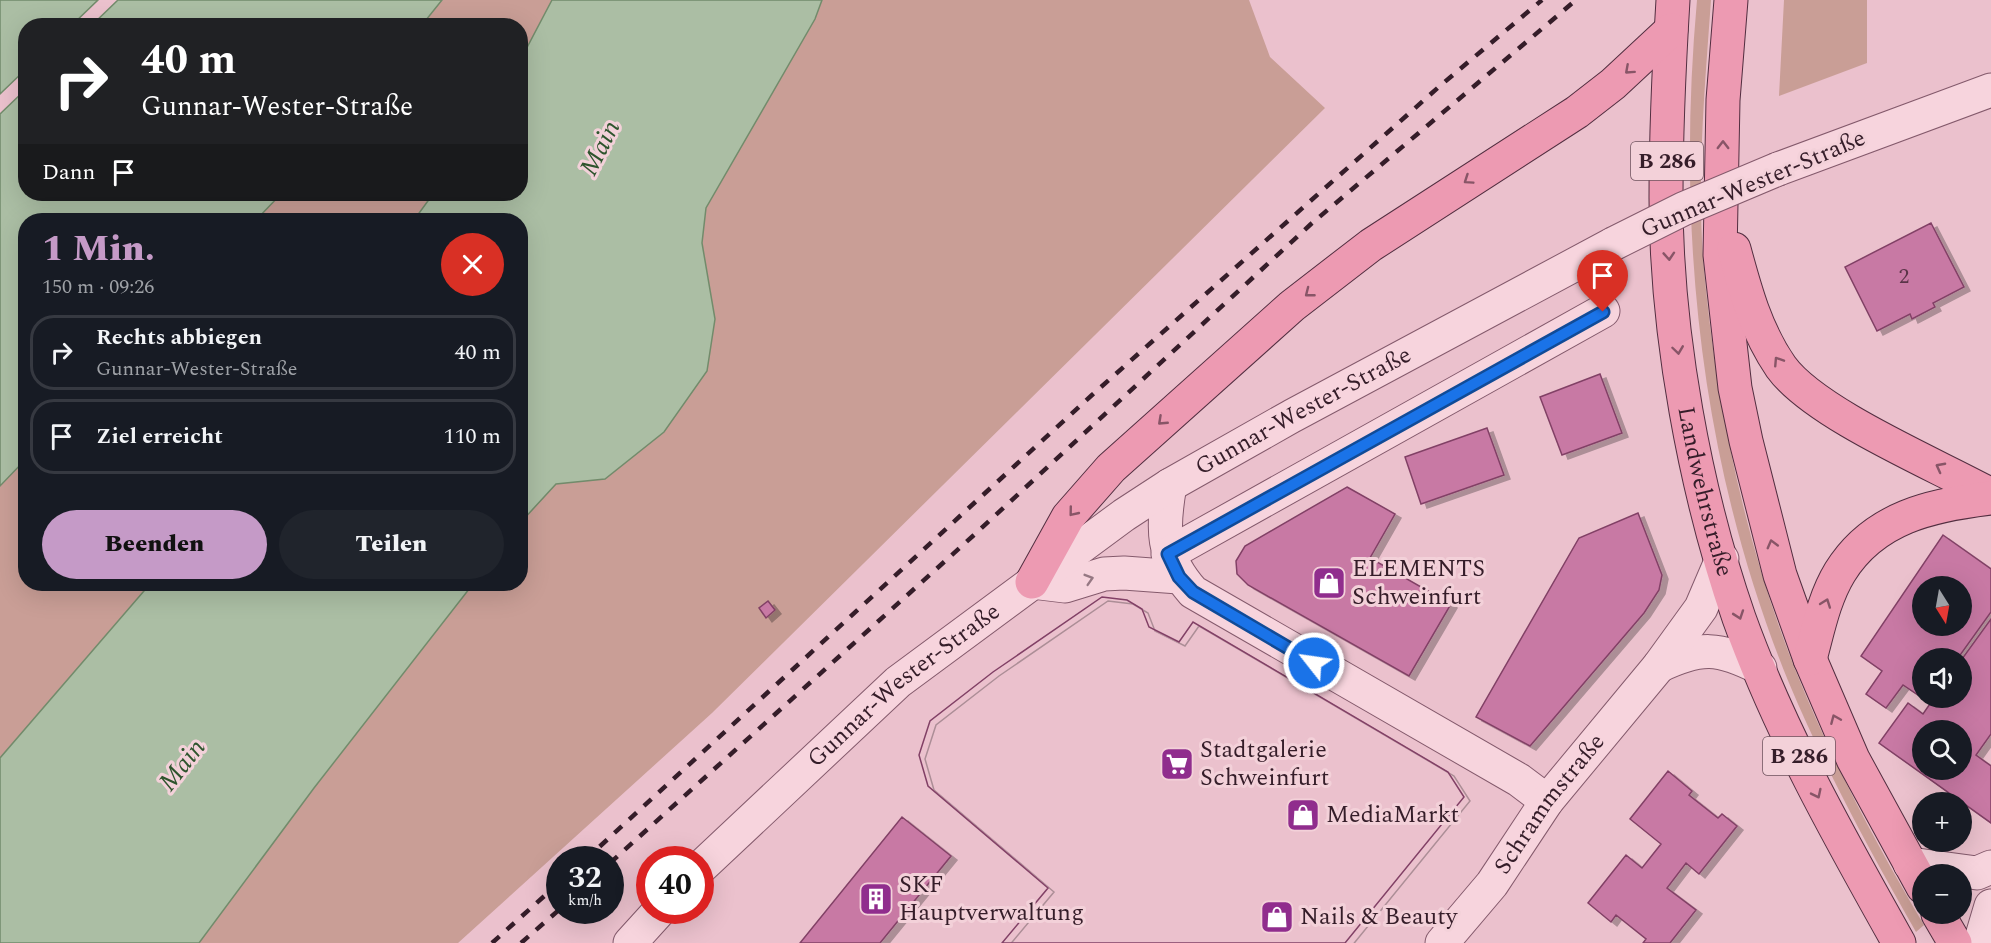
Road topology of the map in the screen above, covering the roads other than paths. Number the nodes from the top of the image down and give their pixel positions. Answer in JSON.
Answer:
{"nodes":[{"id":1,"x":1731,"y":0,"type":"edge"},
{"id":2,"x":1672,"y":15,"type":"edge"},
{"id":3,"x":1991,"y":90,"type":"edge"},
{"id":4,"x":1932,"y":111,"type":"junction"},
{"id":5,"x":1991,"y":116,"type":"edge"},
{"id":6,"x":1723,"y":203,"type":"junction"},
{"id":7,"x":1603,"y":312,"type":"dead end"},
{"id":8,"x":1170,"y":485,"type":"junction"},
{"id":9,"x":1991,"y":496,"type":"edge"},
{"id":10,"x":1722,"y":559,"type":"junction"},
{"id":11,"x":1174,"y":565,"type":"junction"},
{"id":12,"x":1032,"y":582,"type":"junction"},
{"id":13,"x":1810,"y":659,"type":"junction"},
{"id":14,"x":1659,"y":666,"type":"junction"},
{"id":15,"x":1760,"y":668,"type":"junction"},
{"id":16,"x":1547,"y":801,"type":"junction"},
{"id":17,"x":714,"y":855,"type":"edge"},
{"id":18,"x":1991,"y":867,"type":"edge"},
{"id":19,"x":1912,"y":869,"type":"edge"},
{"id":20,"x":1972,"y":873,"type":"edge"},
{"id":21,"x":1991,"y":906,"type":"edge"},
{"id":22,"x":647,"y":924,"type":"edge"},
{"id":23,"x":1944,"y":924,"type":"edge"},
{"id":24,"x":630,"y":943,"type":"edge"},
{"id":25,"x":1442,"y":943,"type":"edge"},
{"id":26,"x":1899,"y":943,"type":"edge"},
{"id":27,"x":1955,"y":943,"type":"edge"},
{"id":28,"x":1980,"y":943,"type":"edge"}],
"edges":[{"from":6,"to":1,"type":"main road","name":"Landwehrstraße","number":"B 286","one_way":true},
{"from":2,"to":10,"type":"main road","name":"Landwehrstraße","number":"B 286","one_way":true},
{"from":2,"to":12,"type":"main road","one_way":true},
{"from":3,"to":4,"type":"street","name":"Gunnar-Wester-Straße"},
{"from":4,"to":5,"type":"street"},
{"from":4,"to":8,"type":"street","name":"Gunnar-Wester-Straße","bridge":true},
{"from":9,"to":6,"type":"main road","one_way":true},
{"from":13,"to":6,"type":"main road","name":"Landwehrstraße","number":"B 286","one_way":true},
{"from":7,"to":11,"type":"street"},
{"from":8,"to":11,"type":"street"},
{"from":8,"to":12,"type":"street","name":"Gunnar-Wester-Straße"},
{"from":13,"to":9,"type":"main road","one_way":true},
{"from":10,"to":14,"type":"street","name":"Schrammstraße"},
{"from":10,"to":15,"type":"main road","name":"Landwehrstraße","number":"B 286","one_way":true},
{"from":12,"to":11,"type":"street","one_way":true},
{"from":11,"to":16,"type":"street"},
{"from":12,"to":17,"type":"street","name":"Gunnar-Wester-Straße"},
{"from":19,"to":13,"type":"main road","name":"Landwehrstraße","number":"B 286","one_way":true},
{"from":14,"to":15,"type":"street","name":"Schrammstraße"},
{"from":14,"to":16,"type":"street","name":"Schrammstraße"},
{"from":15,"to":26,"type":"main road","name":"Landwehrstraße","number":"B 286","one_way":true},
{"from":16,"to":25,"type":"street","name":"Schrammstraße"},
{"from":18,"to":20,"type":"street"},
{"from":21,"to":28,"type":"street"},
{"from":22,"to":24,"type":"street"},
{"from":23,"to":27,"type":"main road"}]}
